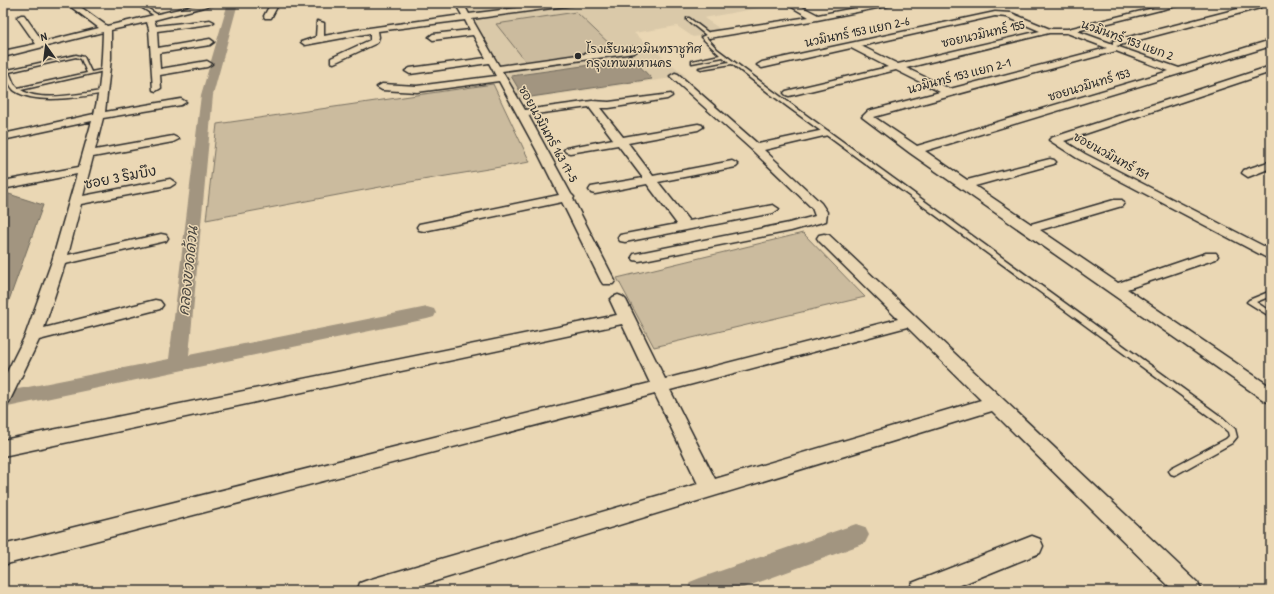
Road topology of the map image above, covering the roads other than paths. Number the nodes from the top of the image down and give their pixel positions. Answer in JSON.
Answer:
{"nodes":[{"id":1,"x":70,"y":3,"type":"edge"},
{"id":2,"x":137,"y":3,"type":"edge"},
{"id":3,"x":215,"y":3,"type":"edge"},
{"id":4,"x":275,"y":3,"type":"edge"},
{"id":5,"x":459,"y":3,"type":"edge"},
{"id":6,"x":573,"y":3,"type":"edge"},
{"id":7,"x":789,"y":3,"type":"edge"},
{"id":8,"x":892,"y":3,"type":"edge"},
{"id":9,"x":1141,"y":3,"type":"edge"},
{"id":10,"x":1184,"y":3,"type":"edge"},
{"id":11,"x":198,"y":5,"type":"edge"},
{"id":12,"x":1257,"y":6,"type":"dead end"},
{"id":13,"x":1160,"y":9,"type":"junction"},
{"id":14,"x":268,"y":16,"type":"dead end"},
{"id":15,"x":21,"y":17,"type":"dead end"},
{"id":16,"x":466,"y":17,"type":"junction"},
{"id":17,"x":154,"y":18,"type":"junction"},
{"id":18,"x":817,"y":18,"type":"junction"},
{"id":19,"x":688,"y":19,"type":"dead end"},
{"id":20,"x":210,"y":22,"type":"dead end"},
{"id":21,"x":320,"y":23,"type":"dead end"},
{"id":22,"x":1131,"y":23,"type":"junction"},
{"id":23,"x":107,"y":30,"type":"junction"},
{"id":24,"x":153,"y":30,"type":"junction"},
{"id":25,"x":373,"y":30,"type":"junction"},
{"id":26,"x":1049,"y":31,"type":"junction"},
{"id":27,"x":1068,"y":31,"type":"junction"},
{"id":28,"x":475,"y":32,"type":"junction"},
{"id":29,"x":1158,"y":32,"type":"junction"},
{"id":30,"x":710,"y":35,"type":"junction"},
{"id":31,"x":433,"y":37,"type":"dead end"},
{"id":32,"x":320,"y":38,"type":"junction"},
{"id":33,"x":210,"y":42,"type":"dead end"},
{"id":34,"x":305,"y":42,"type":"dead end"},
{"id":35,"x":1271,"y":43,"type":"edge"},
{"id":36,"x":41,"y":45,"type":"junction"},
{"id":37,"x":854,"y":46,"type":"junction"},
{"id":38,"x":1115,"y":46,"type":"junction"},
{"id":39,"x":634,"y":50,"type":"dead end"},
{"id":40,"x":154,"y":51,"type":"junction"},
{"id":41,"x":3,"y":54,"type":"edge"},
{"id":42,"x":724,"y":56,"type":"junction"},
{"id":43,"x":334,"y":60,"type":"dead end"},
{"id":44,"x":693,"y":62,"type":"dead end"},
{"id":45,"x":732,"y":63,"type":"junction"},
{"id":46,"x":207,"y":64,"type":"dead end"},
{"id":47,"x":3,"y":65,"type":"edge"},
{"id":48,"x":762,"y":65,"type":"dead end"},
{"id":49,"x":897,"y":67,"type":"junction"},
{"id":50,"x":701,"y":68,"type":"dead end"},
{"id":51,"x":496,"y":69,"type":"junction"},
{"id":52,"x":1271,"y":69,"type":"edge"},
{"id":53,"x":106,"y":70,"type":"junction"},
{"id":54,"x":7,"y":71,"type":"junction"},
{"id":55,"x":410,"y":71,"type":"dead end"},
{"id":56,"x":1178,"y":71,"type":"junction"},
{"id":57,"x":89,"y":73,"type":"junction"},
{"id":58,"x":155,"y":73,"type":"junction"},
{"id":59,"x":675,"y":76,"type":"dead end"},
{"id":60,"x":382,"y":87,"type":"dead end"},
{"id":61,"x":156,"y":88,"type":"dead end"},
{"id":62,"x":16,"y":90,"type":"junction"},
{"id":63,"x":947,"y":92,"type":"junction"},
{"id":64,"x":789,"y":93,"type":"dead end"},
{"id":65,"x":667,"y":96,"type":"dead end"},
{"id":66,"x":103,"y":97,"type":"junction"},
{"id":67,"x":181,"y":102,"type":"dead end"},
{"id":68,"x":595,"y":107,"type":"junction"},
{"id":69,"x":98,"y":116,"type":"junction"},
{"id":70,"x":525,"y":117,"type":"junction"},
{"id":71,"x":698,"y":127,"type":"dead end"},
{"id":72,"x":824,"y":133,"type":"junction"},
{"id":73,"x":3,"y":137,"type":"edge"},
{"id":74,"x":173,"y":139,"type":"dead end"},
{"id":75,"x":619,"y":141,"type":"junction"},
{"id":76,"x":756,"y":148,"type":"junction"},
{"id":77,"x":570,"y":150,"type":"dead end"},
{"id":78,"x":914,"y":151,"type":"junction"},
{"id":79,"x":89,"y":154,"type":"junction"},
{"id":80,"x":1050,"y":162,"type":"dead end"},
{"id":81,"x":1271,"y":164,"type":"edge"},
{"id":82,"x":732,"y":165,"type":"dead end"},
{"id":83,"x":84,"y":169,"type":"junction"},
{"id":84,"x":1248,"y":173,"type":"dead end"},
{"id":85,"x":651,"y":180,"type":"junction"},
{"id":86,"x":170,"y":183,"type":"dead end"},
{"id":87,"x":3,"y":185,"type":"edge"},
{"id":88,"x":964,"y":185,"type":"junction"},
{"id":89,"x":595,"y":190,"type":"dead end"},
{"id":90,"x":568,"y":198,"type":"junction"},
{"id":91,"x":75,"y":201,"type":"junction"},
{"id":92,"x":1118,"y":203,"type":"dead end"},
{"id":93,"x":773,"y":209,"type":"dead end"},
{"id":94,"x":686,"y":226,"type":"junction"},
{"id":95,"x":424,"y":227,"type":"dead end"},
{"id":96,"x":1029,"y":229,"type":"junction"},
{"id":97,"x":161,"y":238,"type":"dead end"},
{"id":98,"x":625,"y":238,"type":"dead end"},
{"id":99,"x":824,"y":238,"type":"dead end"},
{"id":100,"x":1211,"y":256,"type":"dead end"},
{"id":101,"x":1271,"y":256,"type":"edge"},
{"id":102,"x":639,"y":257,"type":"dead end"},
{"id":103,"x":59,"y":261,"type":"junction"},
{"id":104,"x":608,"y":280,"type":"dead end"},
{"id":105,"x":1117,"y":288,"type":"junction"},
{"id":106,"x":1271,"y":293,"type":"edge"},
{"id":107,"x":618,"y":300,"type":"dead end"},
{"id":108,"x":155,"y":305,"type":"dead end"},
{"id":109,"x":1271,"y":315,"type":"edge"},
{"id":110,"x":627,"y":318,"type":"junction"},
{"id":111,"x":910,"y":321,"type":"junction"},
{"id":112,"x":33,"y":336,"type":"junction"},
{"id":113,"x":661,"y":386,"type":"junction"},
{"id":114,"x":3,"y":396,"type":"edge"},
{"id":115,"x":1271,"y":396,"type":"edge"},
{"id":116,"x":995,"y":403,"type":"junction"},
{"id":117,"x":3,"y":448,"type":"edge"},
{"id":118,"x":1174,"y":471,"type":"dead end"},
{"id":119,"x":710,"y":489,"type":"junction"},
{"id":120,"x":1032,"y":546,"type":"dead end"},
{"id":121,"x":3,"y":555,"type":"edge"},
{"id":122,"x":368,"y":591,"type":"edge"},
{"id":123,"x":920,"y":591,"type":"edge"},
{"id":124,"x":1190,"y":591,"type":"edge"}],
"edges":[{"from":1,"to":23,"type":"street"},
{"from":2,"to":17,"type":"lane"},
{"from":3,"to":11,"type":"street"},
{"from":4,"to":14,"type":"street"},
{"from":5,"to":16,"type":"street","name":"ซอยนวมินทร์ 163 17-5"},
{"from":6,"to":16,"type":"street"},
{"from":7,"to":18,"type":"street"},
{"from":8,"to":18,"type":"street"},
{"from":9,"to":13,"type":"lane"},
{"from":10,"to":13,"type":"street","name":"ซอยนวมินทร์ 155"},
{"from":11,"to":17,"type":"street"},
{"from":12,"to":29,"type":"street","name":"นวมินทร์ 153 แยก 2-1"},
{"from":13,"to":22,"type":"street","name":"ซอยนวมินทร์ 155"},
{"from":15,"to":36,"type":"street"},
{"from":16,"to":25,"type":"street"},
{"from":16,"to":28,"type":"street","name":"ซอยนวมินทร์ 163 17-5"},
{"from":17,"to":23,"type":"street"},
{"from":17,"to":24,"type":"street"},
{"from":18,"to":30,"type":"street"},
{"from":19,"to":30,"type":"lane"},
{"from":20,"to":24,"type":"street"},
{"from":21,"to":32,"type":"street"},
{"from":22,"to":27,"type":"street","name":"ซอยนวมินทร์ 155"},
{"from":22,"to":29,"type":"street"},
{"from":23,"to":36,"type":"street"},
{"from":23,"to":53,"type":"street"},
{"from":24,"to":40,"type":"street"},
{"from":25,"to":32,"type":"street"},
{"from":25,"to":43,"type":"street"},
{"from":26,"to":27,"type":"street","name":"ซอยนวมินทร์ 155"},
{"from":26,"to":37,"type":"street","name":"นวมินทร์ 153 แยก 2-6"},
{"from":26,"to":49,"type":"street","name":"ซอยนวมินทร์ 155"},
{"from":27,"to":38,"type":"street","name":"นวมินทร์ 153 แยก 2"},
{"from":28,"to":31,"type":"street"},
{"from":28,"to":51,"type":"street","name":"ซอยนวมินทร์ 163 17-5"},
{"from":29,"to":38,"type":"street","name":"นวมินทร์ 153 แยก 2-1"},
{"from":30,"to":42,"type":"lane"},
{"from":32,"to":34,"type":"street"},
{"from":33,"to":40,"type":"street"},
{"from":35,"to":56,"type":"street","name":"ซอยนวมินทร์ 153"},
{"from":36,"to":41,"type":"street"},
{"from":37,"to":48,"type":"street","name":"นวมินทร์ 153 แยก 2-6"},
{"from":37,"to":49,"type":"street"},
{"from":38,"to":56,"type":"street","name":"นวมินทร์ 153 แยก 2"},
{"from":38,"to":63,"type":"street","name":"นวมินทร์ 153 แยก 2-1"},
{"from":39,"to":51,"type":"street"},
{"from":40,"to":58,"type":"street"},
{"from":42,"to":44,"type":"lane"},
{"from":42,"to":45,"type":"lane"},
{"from":45,"to":50,"type":"lane"},
{"from":45,"to":72,"type":"lane"},
{"from":46,"to":58,"type":"street"},
{"from":47,"to":54,"type":"lane"},
{"from":49,"to":63,"type":"street"},
{"from":49,"to":64,"type":"street","name":"ซอยนวมินทร์ 155"},
{"from":51,"to":55,"type":"street"},
{"from":51,"to":60,"type":"street"},
{"from":51,"to":70,"type":"street","name":"ซอยนวมินทร์ 163 17-5"},
{"from":52,"to":101,"type":"street","name":"ซอยนวมินทร์ 151"},
{"from":53,"to":57,"type":"lane"},
{"from":53,"to":66,"type":"street"},
{"from":54,"to":57,"type":"lane"},
{"from":54,"to":62,"type":"lane"},
{"from":56,"to":78,"type":"street","name":"ซอยนวมินทร์ 153"},
{"from":57,"to":62,"type":"lane"},
{"from":58,"to":61,"type":"street"},
{"from":59,"to":76,"type":"street"},
{"from":62,"to":66,"type":"lane"},
{"from":63,"to":78,"type":"street","name":"นวมินทร์ 153 แยก 2-1"},
{"from":65,"to":68,"type":"street"},
{"from":66,"to":69,"type":"street"},
{"from":67,"to":69,"type":"street"},
{"from":68,"to":70,"type":"street"},
{"from":68,"to":75,"type":"street"},
{"from":69,"to":73,"type":"street"},
{"from":69,"to":79,"type":"street"},
{"from":70,"to":90,"type":"street","name":"ซอยนวมินทร์ 163 17-5"},
{"from":71,"to":75,"type":"street"},
{"from":72,"to":76,"type":"street"},
{"from":72,"to":118,"type":"lane"},
{"from":74,"to":79,"type":"street"},
{"from":75,"to":77,"type":"street"},
{"from":75,"to":85,"type":"street"},
{"from":76,"to":102,"type":"street"},
{"from":78,"to":88,"type":"street"},
{"from":79,"to":83,"type":"street"},
{"from":80,"to":88,"type":"street"},
{"from":81,"to":84,"type":"street"},
{"from":82,"to":85,"type":"street"},
{"from":83,"to":87,"type":"street"},
{"from":83,"to":91,"type":"street"},
{"from":85,"to":89,"type":"street"},
{"from":85,"to":94,"type":"street"},
{"from":86,"to":91,"type":"street","name":"ซอย 3 ริมบึง"},
{"from":88,"to":96,"type":"street"},
{"from":90,"to":95,"type":"street"},
{"from":90,"to":104,"type":"street","name":"ซอยนวมินทร์ 163 17-5"},
{"from":91,"to":103,"type":"street"},
{"from":92,"to":96,"type":"street"},
{"from":93,"to":94,"type":"street"},
{"from":94,"to":98,"type":"street"},
{"from":96,"to":105,"type":"street"},
{"from":97,"to":103,"type":"street"},
{"from":99,"to":111,"type":"street"},
{"from":100,"to":105,"type":"street"},
{"from":103,"to":112,"type":"street"},
{"from":105,"to":115,"type":"street"},
{"from":106,"to":109,"type":"lane"},
{"from":107,"to":110,"type":"street"},
{"from":108,"to":112,"type":"street"},
{"from":110,"to":113,"type":"street"},
{"from":110,"to":117,"type":"street"},
{"from":111,"to":113,"type":"street"},
{"from":111,"to":116,"type":"street"},
{"from":112,"to":114,"type":"street"},
{"from":113,"to":119,"type":"street"},
{"from":113,"to":121,"type":"street"},
{"from":116,"to":119,"type":"street"},
{"from":116,"to":124,"type":"street"},
{"from":119,"to":122,"type":"street"},
{"from":120,"to":123,"type":"street"}]}
